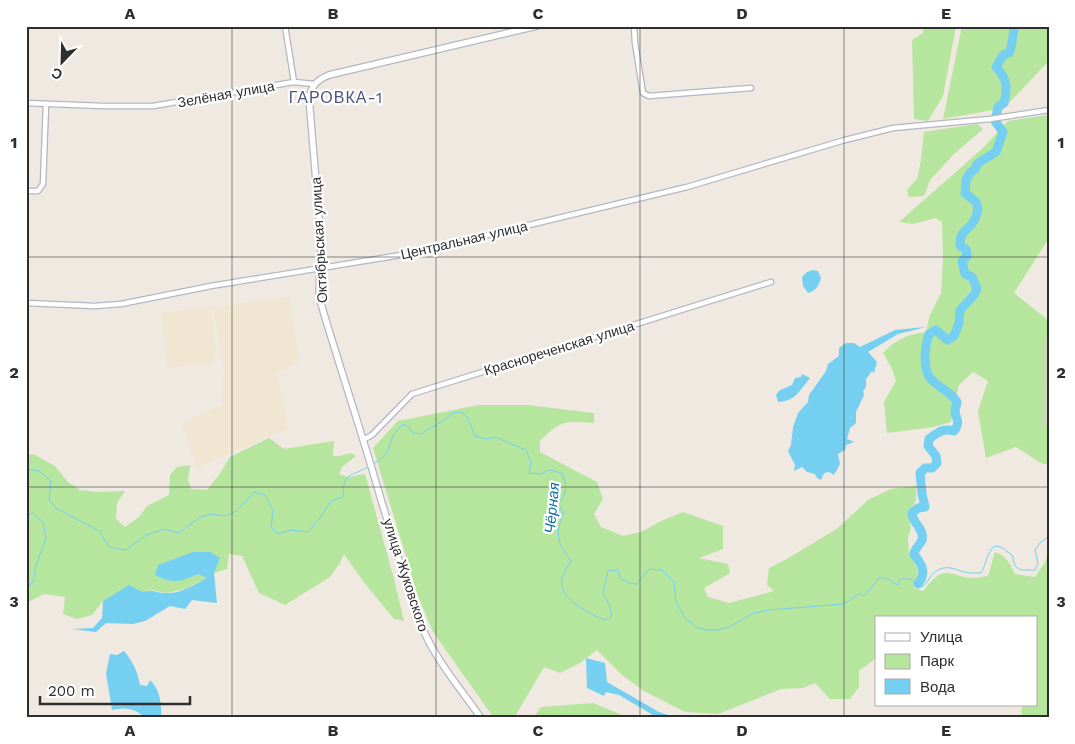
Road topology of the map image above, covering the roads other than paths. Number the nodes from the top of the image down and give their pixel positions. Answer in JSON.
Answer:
{"nodes":[{"id":1,"x":284,"y":26,"type":"edge"},
{"id":2,"x":537,"y":26,"type":"edge"},
{"id":3,"x":634,"y":26,"type":"edge"},
{"id":4,"x":294,"y":82,"type":"junction"},
{"id":5,"x":314,"y":84,"type":"junction"},
{"id":6,"x":751,"y":88,"type":"dead end"},
{"id":7,"x":26,"y":103,"type":"edge"},
{"id":8,"x":46,"y":104,"type":"junction"},
{"id":9,"x":1049,"y":110,"type":"edge"},
{"id":10,"x":26,"y":191,"type":"edge"},
{"id":11,"x":320,"y":268,"type":"junction"},
{"id":12,"x":771,"y":282,"type":"dead end"},
{"id":13,"x":26,"y":303,"type":"edge"},
{"id":14,"x":363,"y":440,"type":"junction"},
{"id":15,"x":367,"y":450,"type":"joint"},
{"id":16,"x":481,"y":718,"type":"edge"}],
"edges":[{"from":1,"to":4,"type":"street"},
{"from":2,"to":5,"type":"main road"},
{"from":3,"to":6,"type":"street"},
{"from":4,"to":5,"type":"street","name":"Зелёная улица"},
{"from":4,"to":8,"type":"street","name":"Зелёная улица"},
{"from":5,"to":11,"type":"main road","name":"Октябрьская улица"},
{"from":7,"to":8,"type":"street","name":"Зелёная улица"},
{"from":8,"to":10,"type":"street"},
{"from":9,"to":11,"type":"street","name":"Центральная улица"},
{"from":11,"to":13,"type":"street","name":"Центральная улица"},
{"from":11,"to":14,"type":"main road","name":"Октябрьская улица"},
{"from":12,"to":14,"type":"street","name":"Краснореченская улица"},
{"from":14,"to":15,"type":"main road","name":"Октябрьская улица"},
{"from":15,"to":16,"type":"main road","name":"улица Жуковского"}]}
